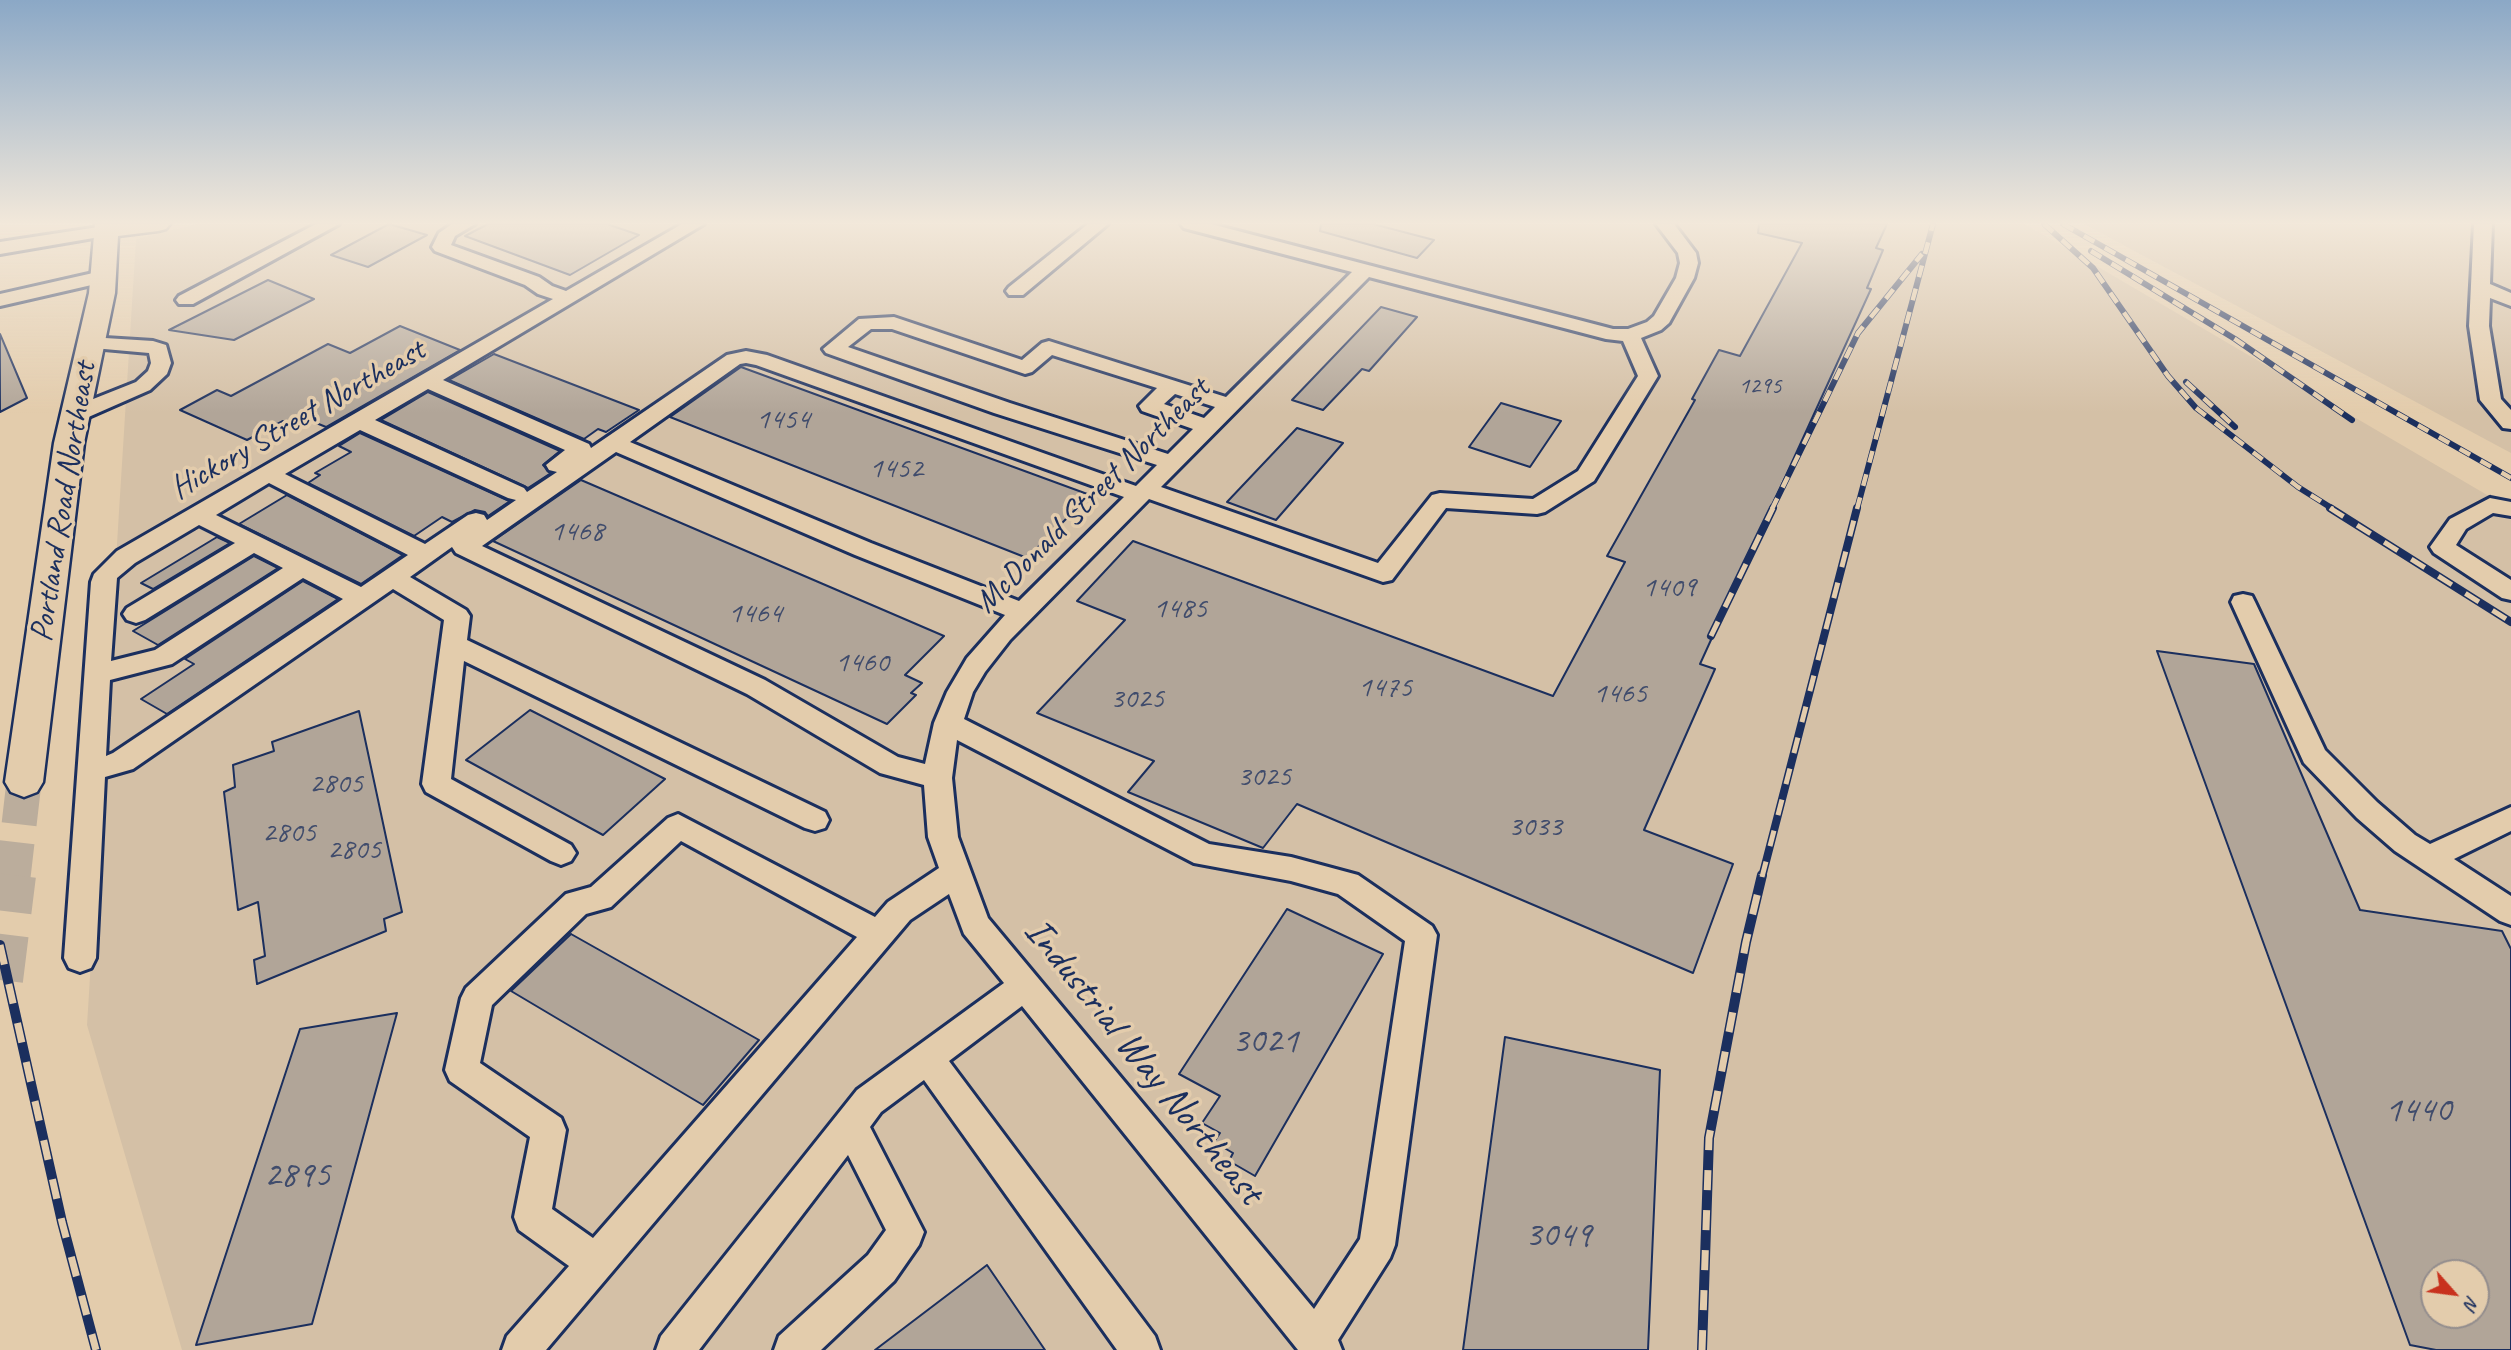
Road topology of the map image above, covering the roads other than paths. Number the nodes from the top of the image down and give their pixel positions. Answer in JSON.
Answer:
{"nodes":[{"id":1,"x":58,"y":287,"type":"edge"},
{"id":2,"x":102,"y":287,"type":"edge"},
{"id":3,"x":211,"y":287,"type":"edge"},
{"id":4,"x":541,"y":287,"type":"edge"},
{"id":5,"x":586,"y":287,"type":"edge"},
{"id":6,"x":1021,"y":287,"type":"edge"},
{"id":7,"x":1348,"y":287,"type":"edge"},
{"id":8,"x":1425,"y":287,"type":"edge"},
{"id":9,"x":1680,"y":287,"type":"edge"},
{"id":10,"x":2481,"y":287,"type":"joint"},
{"id":11,"x":1016,"y":291,"type":"dead end"},
{"id":12,"x":568,"y":298,"type":"junction"},
{"id":13,"x":0,"y":300,"type":"edge"},
{"id":14,"x":186,"y":300,"type":"dead end"},
{"id":15,"x":2511,"y":300,"type":"edge"},
{"id":16,"x":1630,"y":335,"type":"junction"},
{"id":17,"x":89,"y":343,"type":"junction"},
{"id":18,"x":427,"y":381,"type":"junction"},
{"id":19,"x":1171,"y":386,"type":"junction"},
{"id":20,"x":1230,"y":405,"type":"junction"},
{"id":21,"x":76,"y":414,"type":"junction"},
{"id":22,"x":359,"y":421,"type":"junction"},
{"id":23,"x":2511,"y":424,"type":"edge"},
{"id":24,"x":1207,"y":427,"type":"junction"},
{"id":25,"x":614,"y":443,"type":"junction"},
{"id":26,"x":1172,"y":462,"type":"junction"},
{"id":27,"x":268,"y":474,"type":"junction"},
{"id":28,"x":1143,"y":492,"type":"junction"},
{"id":29,"x":516,"y":493,"type":"junction"},
{"id":30,"x":2511,"y":509,"type":"edge"},
{"id":31,"x":198,"y":515,"type":"junction"},
{"id":32,"x":253,"y":543,"type":"junction"},
{"id":33,"x":426,"y":554,"type":"junction"},
{"id":34,"x":302,"y":567,"type":"junction"},
{"id":35,"x":392,"y":578,"type":"junction"},
{"id":36,"x":2511,"y":592,"type":"edge"},
{"id":37,"x":362,"y":597,"type":"junction"},
{"id":38,"x":2242,"y":603,"type":"dead end"},
{"id":39,"x":1023,"y":612,"type":"junction"},
{"id":40,"x":136,"y":614,"type":"dead end"},
{"id":41,"x":454,"y":645,"type":"junction"},
{"id":42,"x":97,"y":674,"type":"junction"},
{"id":43,"x":948,"y":723,"type":"junction"},
{"id":44,"x":91,"y":771,"type":"junction"},
{"id":45,"x":24,"y":782,"type":"tunnel mouth"},
{"id":46,"x":938,"y":792,"type":"junction"},
{"id":47,"x":2511,"y":818,"type":"edge"},
{"id":48,"x":815,"y":820,"type":"dead end"},
{"id":49,"x":561,"y":853,"type":"dead end"},
{"id":50,"x":2428,"y":858,"type":"junction"},
{"id":51,"x":956,"y":873,"type":"junction"},
{"id":52,"x":2511,"y":912,"type":"edge"},
{"id":53,"x":879,"y":934,"type":"junction"},
{"id":54,"x":80,"y":958,"type":"dead end"},
{"id":55,"x":1025,"y":986,"type":"junction"},
{"id":56,"x":927,"y":1058,"type":"junction"},
{"id":57,"x":851,"y":1125,"type":"junction"},
{"id":58,"x":596,"y":1262,"type":"junction"},
{"id":59,"x":1319,"y":1345,"type":"edge"},
{"id":60,"x":521,"y":1350,"type":"edge"},
{"id":61,"x":675,"y":1350,"type":"edge"},
{"id":62,"x":793,"y":1350,"type":"edge"},
{"id":63,"x":1141,"y":1350,"type":"edge"}],
"edges":[{"from":1,"to":13,"type":"street"},
{"from":2,"to":17,"type":"main road","name":"Portland Road Northeast"},
{"from":3,"to":14,"type":"street"},
{"from":4,"to":12,"type":"street"},
{"from":5,"to":12,"type":"street","name":"Hickory Street Northeast"},
{"from":6,"to":11,"type":"street"},
{"from":7,"to":20,"type":"street","name":"McDonald Street Northeast"},
{"from":8,"to":16,"type":"street"},
{"from":9,"to":16,"type":"street"},
{"from":10,"to":15,"type":"street"},
{"from":10,"to":23,"type":"street"},
{"from":12,"to":18,"type":"street","name":"Hickory Street Northeast"},
{"from":16,"to":28,"type":"street"},
{"from":17,"to":21,"type":"main road","name":"Portland Road Northeast"},
{"from":17,"to":21,"type":"street"},
{"from":18,"to":22,"type":"street","name":"Hickory Street Northeast"},
{"from":18,"to":29,"type":"street"},
{"from":19,"to":20,"type":"street"},
{"from":19,"to":24,"type":"street"},
{"from":19,"to":26,"type":"street"},
{"from":20,"to":24,"type":"street","name":"McDonald Street Northeast"},
{"from":21,"to":45,"type":"main road","name":"Portland Road Northeast"},
{"from":22,"to":27,"type":"street","name":"Hickory Street Northeast"},
{"from":22,"to":29,"type":"street"},
{"from":24,"to":26,"type":"street","name":"McDonald Street Northeast"},
{"from":25,"to":28,"type":"street"},
{"from":25,"to":39,"type":"street"},
{"from":25,"to":46,"type":"street"},
{"from":26,"to":28,"type":"street","name":"McDonald Street Northeast"},
{"from":27,"to":31,"type":"street","name":"Hickory Street Northeast"},
{"from":27,"to":33,"type":"street"},
{"from":28,"to":39,"type":"street","name":"McDonald Street Northeast"},
{"from":29,"to":33,"type":"street"},
{"from":30,"to":36,"type":"street"},
{"from":31,"to":32,"type":"street"},
{"from":31,"to":42,"type":"street","name":"Hickory Street Northeast"},
{"from":32,"to":34,"type":"street"},
{"from":32,"to":40,"type":"street"},
{"from":33,"to":35,"type":"street"},
{"from":34,"to":37,"type":"street"},
{"from":34,"to":42,"type":"street"},
{"from":35,"to":37,"type":"street"},
{"from":35,"to":41,"type":"street"},
{"from":37,"to":44,"type":"street"},
{"from":38,"to":50,"type":"street"},
{"from":39,"to":43,"type":"street","name":"McDonald Street Northeast"},
{"from":41,"to":48,"type":"street"},
{"from":41,"to":49,"type":"street"},
{"from":42,"to":44,"type":"street"},
{"from":43,"to":46,"type":"street","name":"McDonald Street Northeast"},
{"from":43,"to":59,"type":"street"},
{"from":44,"to":54,"type":"street"},
{"from":46,"to":51,"type":"street","name":"Industrial Way Northeast"},
{"from":47,"to":50,"type":"street"},
{"from":50,"to":52,"type":"street"},
{"from":51,"to":53,"type":"street"},
{"from":51,"to":55,"type":"street","name":"Industrial Way Northeast"},
{"from":53,"to":58,"type":"street"},
{"from":53,"to":58,"type":"street"},
{"from":55,"to":56,"type":"street"},
{"from":55,"to":59,"type":"street","name":"Industrial Way Northeast"},
{"from":56,"to":57,"type":"street"},
{"from":56,"to":63,"type":"street"},
{"from":57,"to":61,"type":"street"},
{"from":57,"to":62,"type":"street"},
{"from":58,"to":60,"type":"street"}]}
